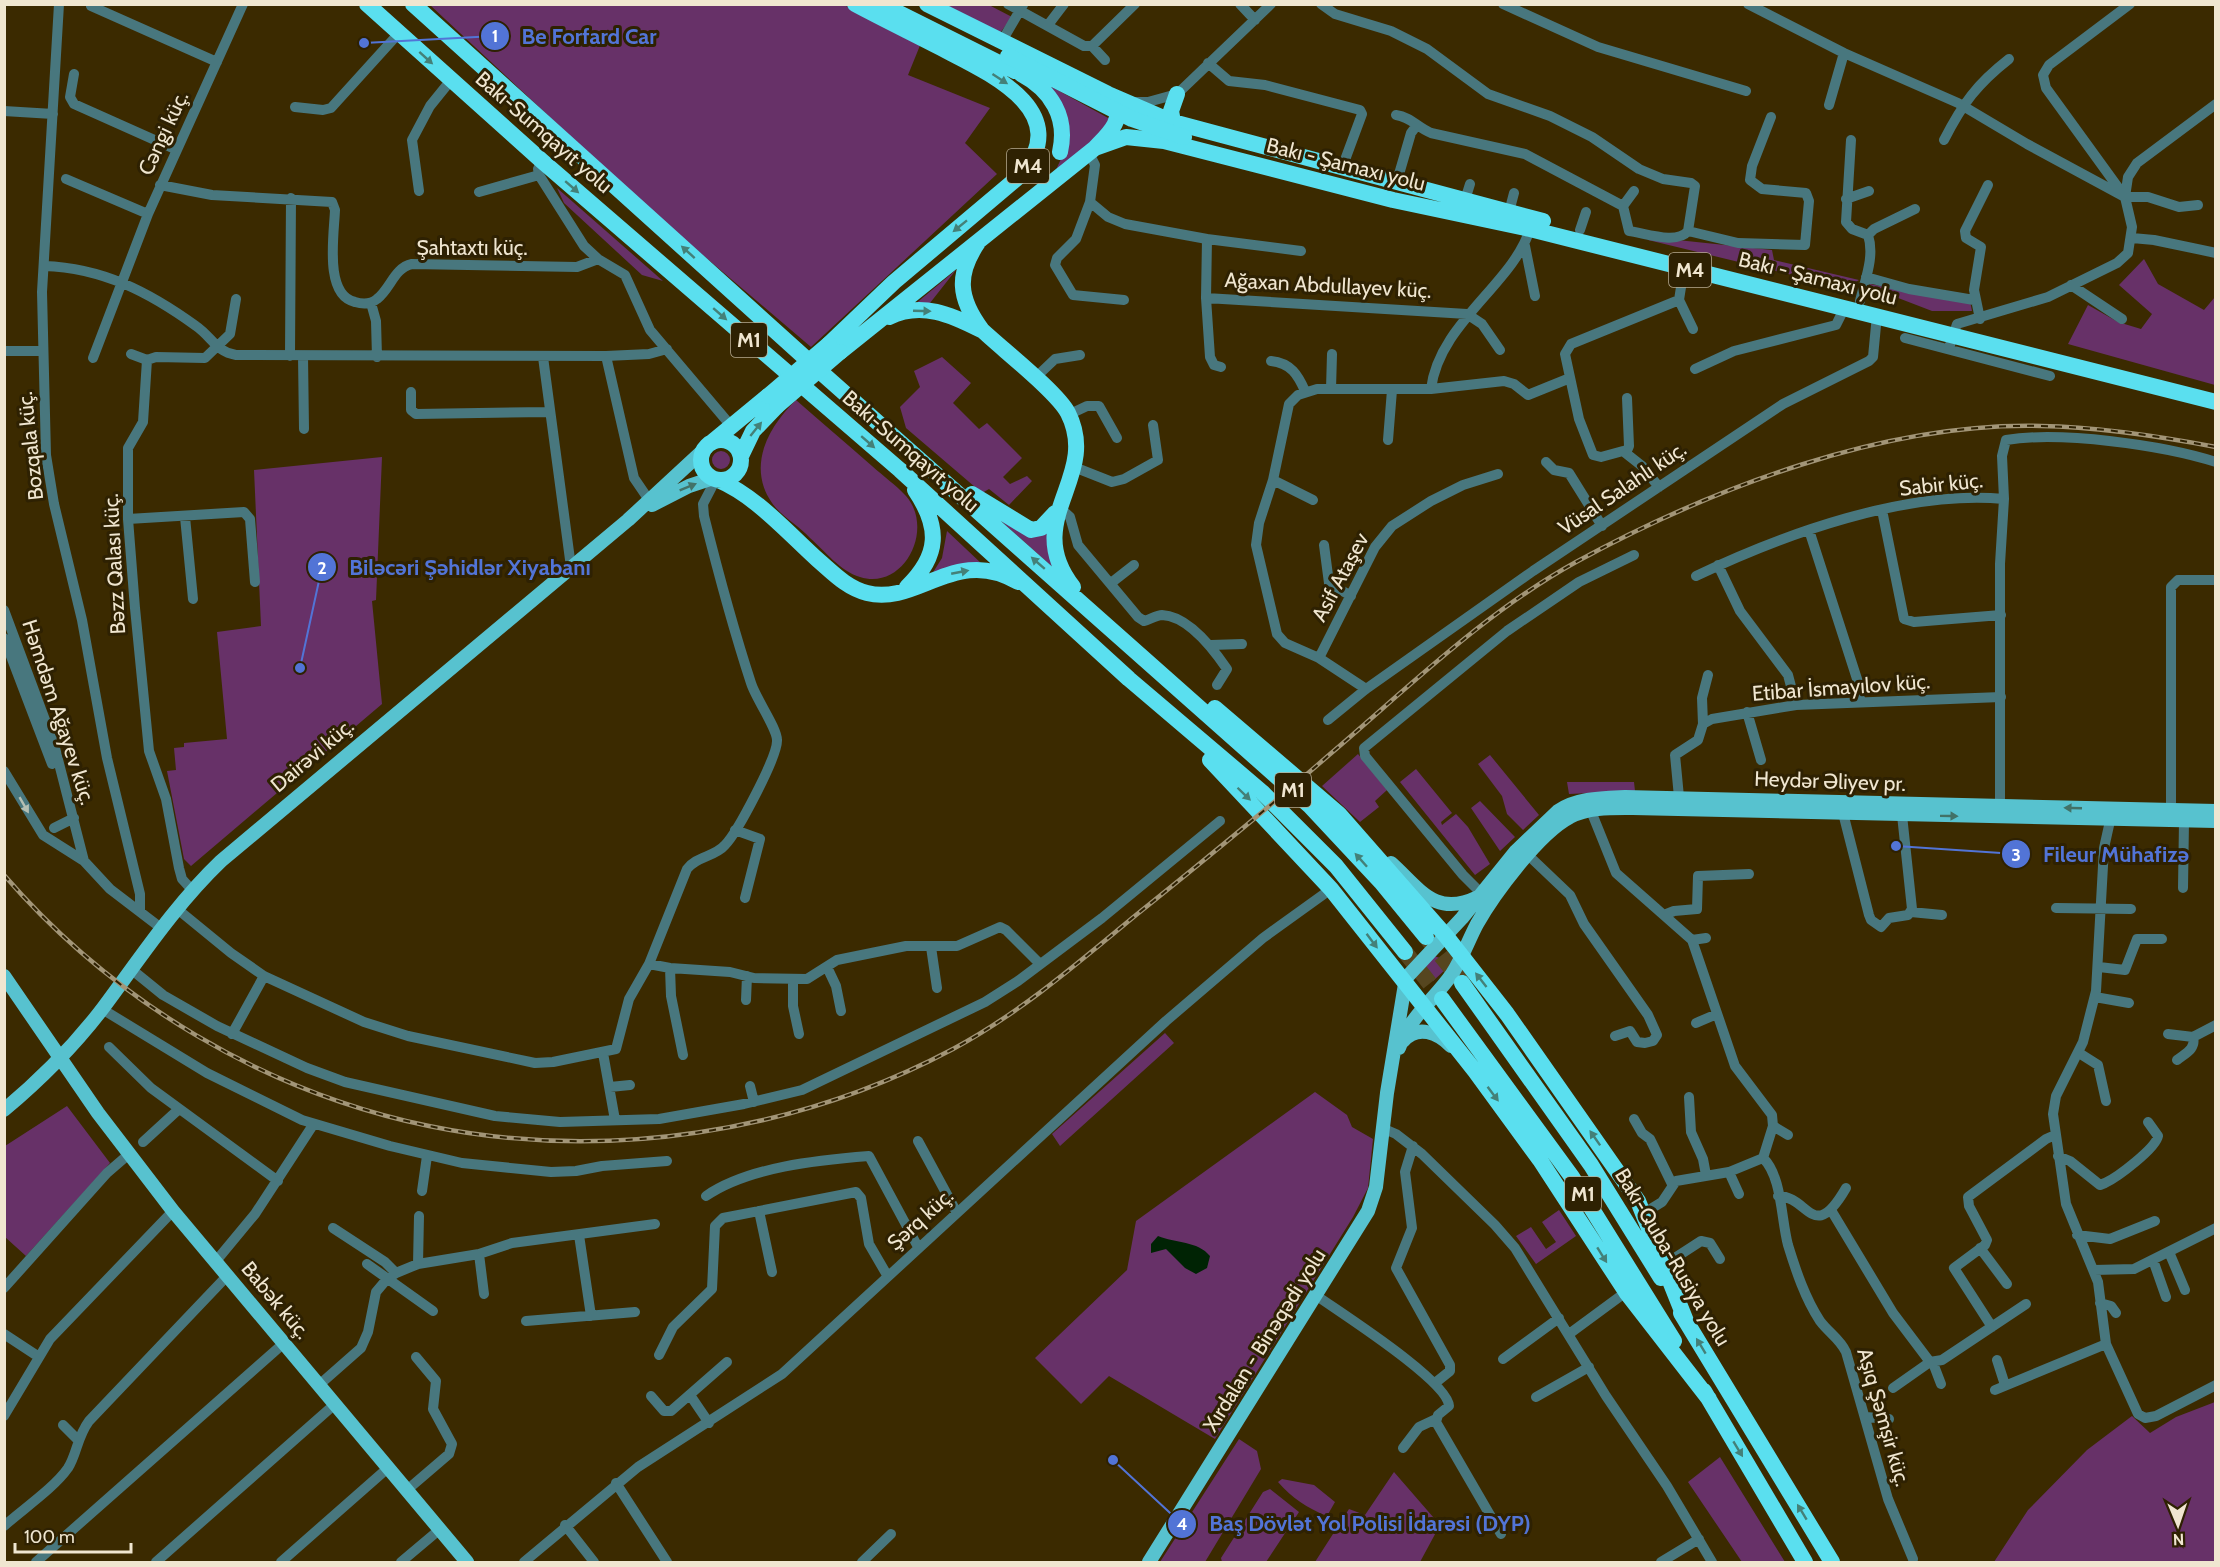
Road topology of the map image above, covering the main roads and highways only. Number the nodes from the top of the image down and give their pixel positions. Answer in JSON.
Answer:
{"nodes":[{"id":1,"x":367,"y":4,"type":"edge"},
{"id":2,"x":413,"y":4,"type":"edge"},
{"id":3,"x":855,"y":4,"type":"edge"},
{"id":4,"x":880,"y":4,"type":"edge"},
{"id":5,"x":900,"y":4,"type":"edge"},
{"id":6,"x":927,"y":4,"type":"edge"},
{"id":7,"x":1005,"y":49,"type":"junction"},
{"id":8,"x":1082,"y":81,"type":"junction"},
{"id":9,"x":1177,"y":94,"type":"road end"},
{"id":10,"x":1115,"y":97,"type":"junction"},
{"id":11,"x":1173,"y":122,"type":"junction"},
{"id":12,"x":1037,"y":132,"type":"junction"},
{"id":13,"x":1164,"y":141,"type":"junction"},
{"id":14,"x":1092,"y":150,"type":"junction"},
{"id":15,"x":1391,"y":185,"type":"junction"},
{"id":16,"x":1536,"y":225,"type":"junction"},
{"id":17,"x":979,"y":241,"type":"junction"},
{"id":18,"x":1853,"y":304,"type":"junction"},
{"id":19,"x":868,"y":328,"type":"junction"},
{"id":20,"x":982,"y":330,"type":"junction"},
{"id":21,"x":1952,"y":336,"type":"junction"},
{"id":22,"x":834,"y":348,"type":"junction"},
{"id":23,"x":2216,"y":392,"type":"edge"},
{"id":24,"x":773,"y":401,"type":"junction"},
{"id":25,"x":2216,"y":402,"type":"edge"},
{"id":26,"x":903,"y":445,"type":"junction"},
{"id":27,"x":709,"y":446,"type":"junction"},
{"id":28,"x":741,"y":460,"type":"junction"},
{"id":29,"x":900,"y":470,"type":"junction"},
{"id":30,"x":716,"y":479,"type":"junction"},
{"id":31,"x":1059,"y":507,"type":"junction"},
{"id":32,"x":628,"y":520,"type":"junction"},
{"id":33,"x":775,"y":521,"type":"junction"},
{"id":34,"x":904,"y":590,"type":"junction"},
{"id":35,"x":1036,"y":593,"type":"junction"},
{"id":36,"x":1099,"y":617,"type":"junction"},
{"id":37,"x":1145,"y":657,"type":"junction"},
{"id":38,"x":1129,"y":679,"type":"junction"},
{"id":39,"x":2000,"y":811,"type":"junction"},
{"id":40,"x":2216,"y":811,"type":"edge"},
{"id":41,"x":1339,"y":814,"type":"junction"},
{"id":42,"x":2111,"y":815,"type":"junction"},
{"id":43,"x":2216,"y":821,"type":"edge"},
{"id":44,"x":1530,"y":848,"type":"junction"},
{"id":45,"x":1482,"y":894,"type":"junction"},
{"id":46,"x":1446,"y":936,"type":"junction"},
{"id":47,"x":1426,"y":937,"type":"tunnel mouth"},
{"id":48,"x":1405,"y":952,"type":"tunnel mouth"},
{"id":49,"x":1462,"y":956,"type":"junction"},
{"id":50,"x":4,"y":976,"type":"edge"},
{"id":51,"x":1404,"y":983,"type":"junction"},
{"id":52,"x":1462,"y":983,"type":"tunnel mouth"},
{"id":53,"x":1442,"y":999,"type":"tunnel mouth"},
{"id":54,"x":1422,"y":1006,"type":"junction"},
{"id":55,"x":1400,"y":1045,"type":"junction"},
{"id":56,"x":61,"y":1059,"type":"junction"},
{"id":57,"x":1475,"y":1071,"type":"junction"},
{"id":58,"x":1389,"y":1078,"type":"junction"},
{"id":59,"x":4,"y":1110,"type":"edge"},
{"id":60,"x":1686,"y":1321,"type":"junction"},
{"id":61,"x":1708,"y":1399,"type":"junction"},
{"id":62,"x":467,"y":1563,"type":"edge"},
{"id":63,"x":1149,"y":1563,"type":"edge"},
{"id":64,"x":1806,"y":1563,"type":"edge"},
{"id":65,"x":1832,"y":1563,"type":"edge"}],
"edges":[{"from":1,"to":29,"type":"highway","name":"Bakı-Sumqayıt yolu","number":"M1","one_way":true},
{"from":26,"to":2,"type":"highway","name":"Bakı-Sumqayıt yolu","number":"M1","one_way":true},
{"from":3,"to":12,"type":"highway","number":"M4","one_way":true},
{"from":4,"to":19,"type":"highway","bridge":true},
{"from":5,"to":7,"type":"highway","name":"Bakı - Şamaxı yolu","number":"M4"},
{"from":6,"to":7,"type":"highway","name":"Bakı - Şamaxı yolu","number":"M4"},
{"from":7,"to":8,"type":"highway","name":"Bakı - Şamaxı yolu","number":"M4"},
{"from":7,"to":15,"type":"highway","name":"Bakı - Şamaxı yolu","number":"M4","bridge":true},
{"from":8,"to":10,"type":"highway","name":"Bakı - Şamaxı yolu","number":"M4"},
{"from":8,"to":12,"type":"highway"},
{"from":9,"to":11,"type":"highway"},
{"from":10,"to":11,"type":"highway","name":"Bakı - Şamaxı yolu","number":"M4"},
{"from":10,"to":14,"type":"highway"},
{"from":11,"to":13,"type":"highway"},
{"from":11,"to":15,"type":"highway","name":"Bakı - Şamaxı yolu","number":"M4"},
{"from":12,"to":22,"type":"highway","number":"M4","one_way":true},
{"from":13,"to":14,"type":"highway","name":"Bakı - Şamaxı yolu"},
{"from":13,"to":16,"type":"highway","name":"Bakı - Şamaxı yolu","number":"M4"},
{"from":14,"to":17,"type":"highway","number":"M4"},
{"from":15,"to":16,"type":"highway","name":"Bakı - Şamaxı yolu","number":"M4"},
{"from":15,"to":16,"type":"highway","name":"Bakı - Şamaxı yolu","number":"M4"},
{"from":16,"to":18,"type":"highway","name":"Bakı - Şamaxı yolu","number":"M4"},
{"from":16,"to":18,"type":"highway","name":"Bakı - Şamaxı yolu","number":"M4"},
{"from":17,"to":19,"type":"highway","number":"M4"},
{"from":17,"to":20,"type":"highway"},
{"from":18,"to":21,"type":"highway","name":"Bakı - Şamaxı yolu","number":"M4"},
{"from":18,"to":21,"type":"highway","name":"Bakı - Şamaxı yolu","number":"M4"},
{"from":19,"to":20,"type":"highway","one_way":true},
{"from":19,"to":22,"type":"highway","number":"M4"},
{"from":20,"to":31,"type":"highway"},
{"from":21,"to":23,"type":"highway","name":"Bakı - Şamaxı yolu","number":"M4"},
{"from":21,"to":25,"type":"highway","name":"Bakı - Şamaxı yolu","number":"M4"},
{"from":22,"to":24,"type":"highway","bridge":true},
{"from":24,"to":27,"type":"highway"},
{"from":28,"to":24,"type":"highway","one_way":true},
{"from":26,"to":31,"type":"highway"},
{"from":36,"to":26,"type":"highway","name":"Bakı-Sumqayıt yolu","number":"M1","one_way":true},
{"from":27,"to":28,"type":"highway"},
{"from":27,"to":30,"type":"highway"},
{"from":27,"to":32,"type":"main road","name":"Dairəvi küç."},
{"from":28,"to":30,"type":"highway"},
{"from":28,"to":33,"type":"highway"},
{"from":29,"to":34,"type":"highway"},
{"from":29,"to":35,"type":"highway","name":"Bakı-Sumqayıt yolu","number":"M1"},
{"from":32,"to":30,"type":"main road","name":"Dairəvi küç.","one_way":true},
{"from":30,"to":33,"type":"highway"},
{"from":31,"to":36,"type":"highway"},
{"from":32,"to":56,"type":"main road","name":"Dairəvi küç."},
{"from":33,"to":34,"type":"highway"},
{"from":34,"to":35,"type":"highway","one_way":true},
{"from":35,"to":38,"type":"highway","name":"Bakı-Sumqayıt yolu","number":"M1"},
{"from":36,"to":37,"type":"highway","name":"Bakı-Sumqayıt yolu","number":"M1"},
{"from":37,"to":41,"type":"highway"},
{"from":47,"to":37,"type":"highway","name":"Bakı-Sumqayıt yolu","number":"M1","one_way":true},
{"from":38,"to":48,"type":"highway","name":"Bakı-Sumqayıt yolu","number":"M1"},
{"from":38,"to":51,"type":"highway","one_way":true},
{"from":39,"to":42,"type":"main road","name":"Heydər Əliyev pr."},
{"from":44,"to":39,"type":"main road","name":"Heydər Əliyev pr.","one_way":true},
{"from":39,"to":44,"type":"main road","name":"Heydər Əliyev pr."},
{"from":40,"to":42,"type":"main road","name":"Heydər Əliyev pr."},
{"from":41,"to":45,"type":"main road"},
{"from":41,"to":46,"type":"highway"},
{"from":42,"to":43,"type":"main road","name":"Heydər Əliyev pr."},
{"from":44,"to":45,"type":"main road","name":"Heydər Əliyev pr."},
{"from":44,"to":49,"type":"main road","name":"Heydər Əliyev pr."},
{"from":45,"to":46,"type":"main road","name":"Heydər Əliyev pr."},
{"from":46,"to":49,"type":"highway"},
{"from":46,"to":51,"type":"main road","name":"Heydər Əliyev pr."},
{"from":49,"to":54,"type":"main road","name":"Heydər Əliyev pr."},
{"from":60,"to":49,"type":"highway","one_way":true},
{"from":50,"to":56,"type":"main road","name":"Babək küç."},
{"from":51,"to":54,"type":"highway"},
{"from":51,"to":58,"type":"main road"},
{"from":52,"to":60,"type":"highway","name":"Bakı-Quba-Rusiya yolu","number":"M1"},
{"from":53,"to":61,"type":"highway","name":"Bakı-Quba-Rusiya yolu","number":"M1"},
{"from":54,"to":55,"type":"main road","name":"Heydər Əliyev pr."},
{"from":54,"to":57,"type":"highway"},
{"from":55,"to":57,"type":"main road"},
{"from":55,"to":58,"type":"main road","name":"Heydər Əliyev pr."},
{"from":56,"to":59,"type":"main road","name":"Dairəvi küç."},
{"from":56,"to":62,"type":"main road","name":"Babək küç."},
{"from":57,"to":61,"type":"highway","one_way":true},
{"from":58,"to":63,"type":"main road","name":"Xırdalan - Binəqədi yolu"},
{"from":65,"to":60,"type":"highway","name":"Bakı-Quba-Rusiya yolu","number":"M1","one_way":true},
{"from":61,"to":64,"type":"highway","name":"Bakı-Quba-Rusiya yolu","number":"M1","one_way":true}]}
